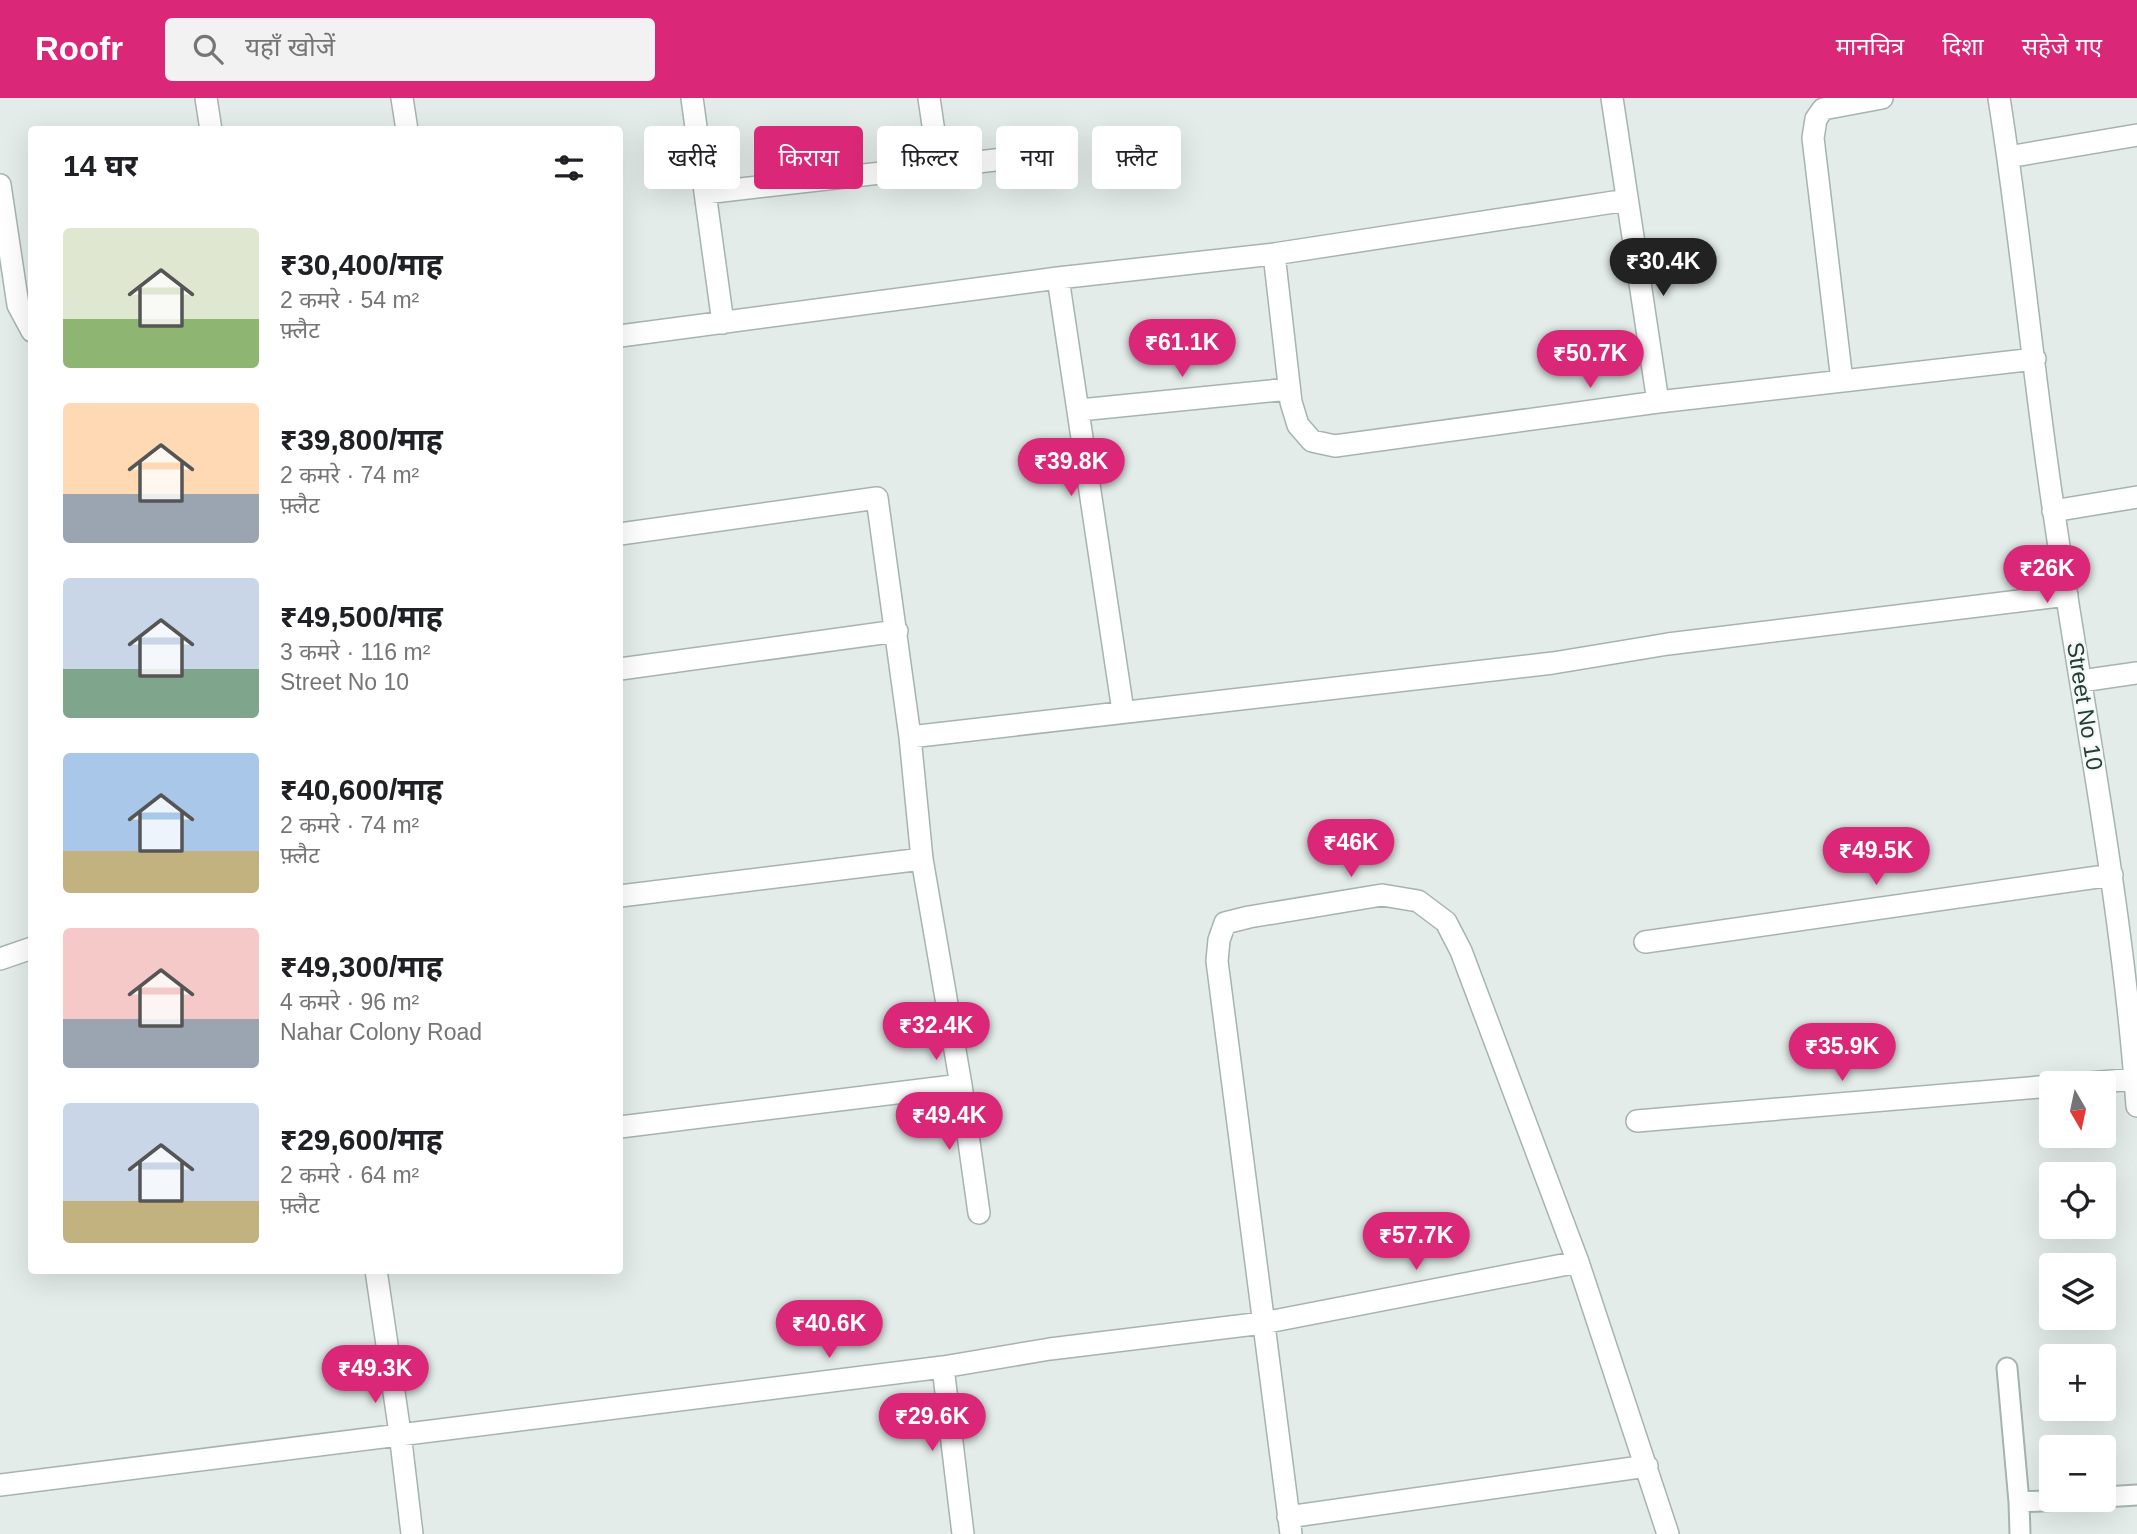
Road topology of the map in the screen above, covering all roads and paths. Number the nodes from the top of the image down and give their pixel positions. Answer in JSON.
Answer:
{"nodes":[{"id":1,"x":206,"y":98,"type":"edge"},
{"id":2,"x":402,"y":98,"type":"edge"},
{"id":3,"x":692,"y":98,"type":"edge"},
{"id":4,"x":929,"y":98,"type":"edge"},
{"id":5,"x":1612,"y":98,"type":"edge"},
{"id":6,"x":1882,"y":98,"type":"edge"},
{"id":7,"x":1998,"y":98,"type":"edge"},
{"id":8,"x":210,"y":126,"type":"edge"},
{"id":9,"x":406,"y":126,"type":"edge"},
{"id":10,"x":933,"y":126,"type":"edge"},
{"id":11,"x":2137,"y":135,"type":"edge"},
{"id":12,"x":2008,"y":157,"type":"junction"},
{"id":13,"x":877,"y":173,"type":"edge"},
{"id":14,"x":0,"y":185,"type":"edge"},
{"id":15,"x":705,"y":193,"type":"junction"},
{"id":16,"x":1627,"y":200,"type":"junction"},
{"id":17,"x":1274,"y":254,"type":"junction"},
{"id":18,"x":1058,"y":278,"type":"junction"},
{"id":19,"x":723,"y":323,"type":"junction"},
{"id":20,"x":28,"y":324,"type":"edge"},
{"id":21,"x":623,"y":336,"type":"edge"},
{"id":22,"x":2035,"y":359,"type":"junction"},
{"id":23,"x":1842,"y":381,"type":"junction"},
{"id":24,"x":1289,"y":389,"type":"junction"},
{"id":25,"x":1658,"y":402,"type":"junction"},
{"id":26,"x":1080,"y":410,"type":"junction"},
{"id":27,"x":2137,"y":497,"type":"edge"},
{"id":28,"x":2053,"y":511,"type":"junction"},
{"id":29,"x":623,"y":534,"type":"edge"},
{"id":30,"x":2067,"y":595,"type":"junction"},
{"id":31,"x":897,"y":631,"type":"junction"},
{"id":32,"x":623,"y":668,"type":"edge"},
{"id":33,"x":2137,"y":673,"type":"edge"},
{"id":34,"x":2081,"y":681,"type":"junction"},
{"id":35,"x":1123,"y":711,"type":"junction"},
{"id":36,"x":910,"y":737,"type":"junction"},
{"id":37,"x":922,"y":859,"type":"junction"},
{"id":38,"x":2112,"y":875,"type":"junction"},
{"id":39,"x":623,"y":896,"type":"edge"},
{"id":40,"x":1646,"y":942,"type":"dead end"},
{"id":41,"x":28,"y":949,"type":"edge"},
{"id":42,"x":0,"y":959,"type":"edge"},
{"id":43,"x":2135,"y":1079,"type":"junction"},
{"id":44,"x":2116,"y":1081,"type":"edge"},
{"id":45,"x":961,"y":1085,"type":"junction"},
{"id":46,"x":2039,"y":1087,"type":"edge"},
{"id":47,"x":2137,"y":1106,"type":"edge"},
{"id":48,"x":1637,"y":1121,"type":"dead end"},
{"id":49,"x":623,"y":1127,"type":"edge"},
{"id":50,"x":979,"y":1213,"type":"dead end"},
{"id":51,"x":1578,"y":1262,"type":"junction"},
{"id":52,"x":377,"y":1274,"type":"edge"},
{"id":53,"x":1263,"y":1323,"type":"junction"},
{"id":54,"x":943,"y":1367,"type":"junction"},
{"id":55,"x":2007,"y":1367,"type":"dead end"},
{"id":56,"x":400,"y":1433,"type":"junction"},
{"id":57,"x":1647,"y":1466,"type":"junction"},
{"id":58,"x":0,"y":1485,"type":"edge"},
{"id":59,"x":2137,"y":1495,"type":"edge"},
{"id":60,"x":2116,"y":1496,"type":"edge"},
{"id":61,"x":2039,"y":1501,"type":"edge"},
{"id":62,"x":2019,"y":1502,"type":"junction"},
{"id":63,"x":1289,"y":1526,"type":"edge"},
{"id":64,"x":412,"y":1534,"type":"edge"},
{"id":65,"x":963,"y":1534,"type":"edge"},
{"id":66,"x":1668,"y":1534,"type":"edge"},
{"id":67,"x":2020,"y":1534,"type":"edge"}],
"edges":[{"from":1,"to":8,"type":"street"},
{"from":2,"to":9,"type":"street"},
{"from":3,"to":15,"type":"street"},
{"from":4,"to":10,"type":"street"},
{"from":5,"to":16,"type":"street"},
{"from":6,"to":23,"type":"street"},
{"from":7,"to":12,"type":"street","name":"Street No 10"},
{"from":11,"to":12,"type":"street"},
{"from":12,"to":22,"type":"street","name":"Street No 10"},
{"from":13,"to":15,"type":"street"},
{"from":14,"to":20,"type":"street"},
{"from":15,"to":19,"type":"street"},
{"from":16,"to":17,"type":"street"},
{"from":16,"to":25,"type":"street"},
{"from":17,"to":18,"type":"street"},
{"from":17,"to":24,"type":"street"},
{"from":18,"to":19,"type":"street"},
{"from":18,"to":26,"type":"street"},
{"from":19,"to":21,"type":"street"},
{"from":22,"to":23,"type":"street"},
{"from":22,"to":28,"type":"street","name":"Street No 10"},
{"from":23,"to":25,"type":"street"},
{"from":24,"to":25,"type":"street"},
{"from":24,"to":26,"type":"street"},
{"from":26,"to":35,"type":"street"},
{"from":27,"to":28,"type":"street"},
{"from":28,"to":30,"type":"street","name":"Street No 10"},
{"from":29,"to":31,"type":"street"},
{"from":30,"to":34,"type":"street","name":"Street No 10"},
{"from":30,"to":35,"type":"street"},
{"from":31,"to":32,"type":"street"},
{"from":31,"to":36,"type":"street"},
{"from":33,"to":34,"type":"street"},
{"from":34,"to":38,"type":"street","name":"Street No 10"},
{"from":35,"to":36,"type":"street"},
{"from":36,"to":37,"type":"street"},
{"from":37,"to":39,"type":"street"},
{"from":37,"to":45,"type":"street"},
{"from":38,"to":40,"type":"street"},
{"from":38,"to":43,"type":"street","name":"Street No 10"},
{"from":41,"to":42,"type":"street"},
{"from":43,"to":44,"type":"street"},
{"from":43,"to":47,"type":"street","name":"Street No 10"},
{"from":45,"to":49,"type":"street"},
{"from":45,"to":50,"type":"street"},
{"from":46,"to":48,"type":"street"},
{"from":51,"to":53,"type":"street"},
{"from":51,"to":53,"type":"street"},
{"from":51,"to":57,"type":"street"},
{"from":52,"to":56,"type":"street"},
{"from":53,"to":54,"type":"street"},
{"from":53,"to":63,"type":"street"},
{"from":54,"to":56,"type":"street"},
{"from":54,"to":65,"type":"street"},
{"from":55,"to":62,"type":"lane"},
{"from":56,"to":58,"type":"street"},
{"from":56,"to":64,"type":"street"},
{"from":57,"to":63,"type":"street"},
{"from":57,"to":66,"type":"street"},
{"from":59,"to":60,"type":"lane"},
{"from":61,"to":62,"type":"lane"},
{"from":62,"to":67,"type":"lane"}]}
